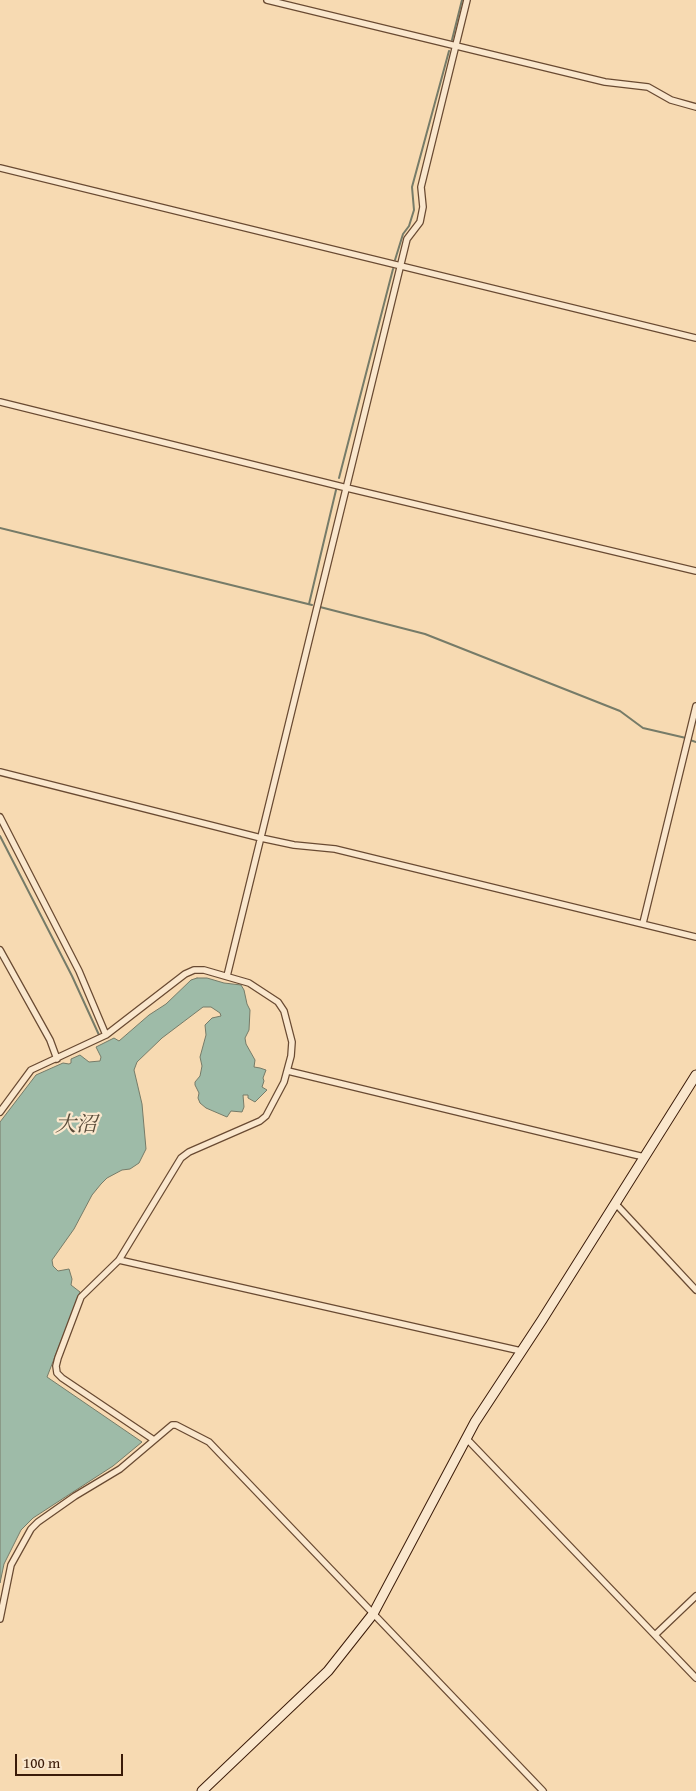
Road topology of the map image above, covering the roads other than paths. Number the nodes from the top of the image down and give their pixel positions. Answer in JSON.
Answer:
{"nodes":[{"id":1,"x":266,"y":0,"type":"edge"},
{"id":2,"x":467,"y":0,"type":"edge"},
{"id":3,"x":456,"y":46,"type":"junction"},
{"id":4,"x":696,"y":106,"type":"edge"},
{"id":5,"x":0,"y":168,"type":"edge"},
{"id":6,"x":401,"y":265,"type":"junction"},
{"id":7,"x":696,"y":338,"type":"edge"},
{"id":8,"x":0,"y":402,"type":"edge"},
{"id":9,"x":347,"y":488,"type":"junction"},
{"id":10,"x":696,"y":571,"type":"edge"},
{"id":11,"x":696,"y":706,"type":"edge"},
{"id":12,"x":696,"y":735,"type":"edge"},
{"id":13,"x":688,"y":737,"type":"junction"},
{"id":14,"x":0,"y":772,"type":"edge"},
{"id":15,"x":0,"y":817,"type":"edge"},
{"id":16,"x":261,"y":838,"type":"junction"},
{"id":17,"x":643,"y":923,"type":"junction"},
{"id":18,"x":696,"y":937,"type":"edge"},
{"id":19,"x":0,"y":950,"type":"edge"},
{"id":20,"x":227,"y":976,"type":"junction"},
{"id":21,"x":102,"y":1037,"type":"junction"},
{"id":22,"x":58,"y":1059,"type":"junction"},
{"id":23,"x":288,"y":1071,"type":"junction"},
{"id":24,"x":696,"y":1074,"type":"edge"},
{"id":25,"x":0,"y":1112,"type":"edge"},
{"id":26,"x":644,"y":1158,"type":"junction"},
{"id":27,"x":616,"y":1203,"type":"junction"},
{"id":28,"x":119,"y":1260,"type":"junction"},
{"id":29,"x":696,"y":1290,"type":"edge"},
{"id":30,"x":522,"y":1352,"type":"junction"},
{"id":31,"x":466,"y":1438,"type":"junction"},
{"id":32,"x":154,"y":1440,"type":"junction"},
{"id":33,"x":696,"y":1596,"type":"edge"},
{"id":34,"x":373,"y":1614,"type":"junction"},
{"id":35,"x":0,"y":1619,"type":"edge"},
{"id":36,"x":655,"y":1635,"type":"junction"},
{"id":37,"x":696,"y":1678,"type":"edge"},
{"id":38,"x":202,"y":1791,"type":"edge"},
{"id":39,"x":542,"y":1791,"type":"edge"}],
"edges":[{"from":1,"to":3,"type":"street"},
{"from":2,"to":3,"type":"street"},
{"from":3,"to":4,"type":"street"},
{"from":3,"to":6,"type":"street"},
{"from":5,"to":6,"type":"street"},
{"from":6,"to":7,"type":"street"},
{"from":6,"to":9,"type":"street"},
{"from":8,"to":9,"type":"street"},
{"from":9,"to":10,"type":"street"},
{"from":9,"to":16,"type":"street"},
{"from":11,"to":13,"type":"street"},
{"from":12,"to":13,"type":"street"},
{"from":13,"to":17,"type":"street"},
{"from":14,"to":16,"type":"street"},
{"from":15,"to":21,"type":"street"},
{"from":16,"to":17,"type":"street"},
{"from":16,"to":20,"type":"street"},
{"from":17,"to":18,"type":"street"},
{"from":19,"to":22,"type":"street"},
{"from":20,"to":21,"type":"street"},
{"from":20,"to":23,"type":"street"},
{"from":21,"to":22,"type":"street"},
{"from":22,"to":25,"type":"street"},
{"from":23,"to":26,"type":"street"},
{"from":23,"to":28,"type":"street"},
{"from":24,"to":26,"type":"street"},
{"from":26,"to":27,"type":"street"},
{"from":27,"to":29,"type":"street"},
{"from":27,"to":30,"type":"street"},
{"from":28,"to":30,"type":"street"},
{"from":28,"to":32,"type":"street"},
{"from":30,"to":31,"type":"street"},
{"from":31,"to":34,"type":"street"},
{"from":31,"to":36,"type":"street"},
{"from":32,"to":34,"type":"street"},
{"from":32,"to":35,"type":"street"},
{"from":33,"to":36,"type":"street"},
{"from":34,"to":38,"type":"street"},
{"from":34,"to":39,"type":"street"},
{"from":36,"to":37,"type":"street"}]}
